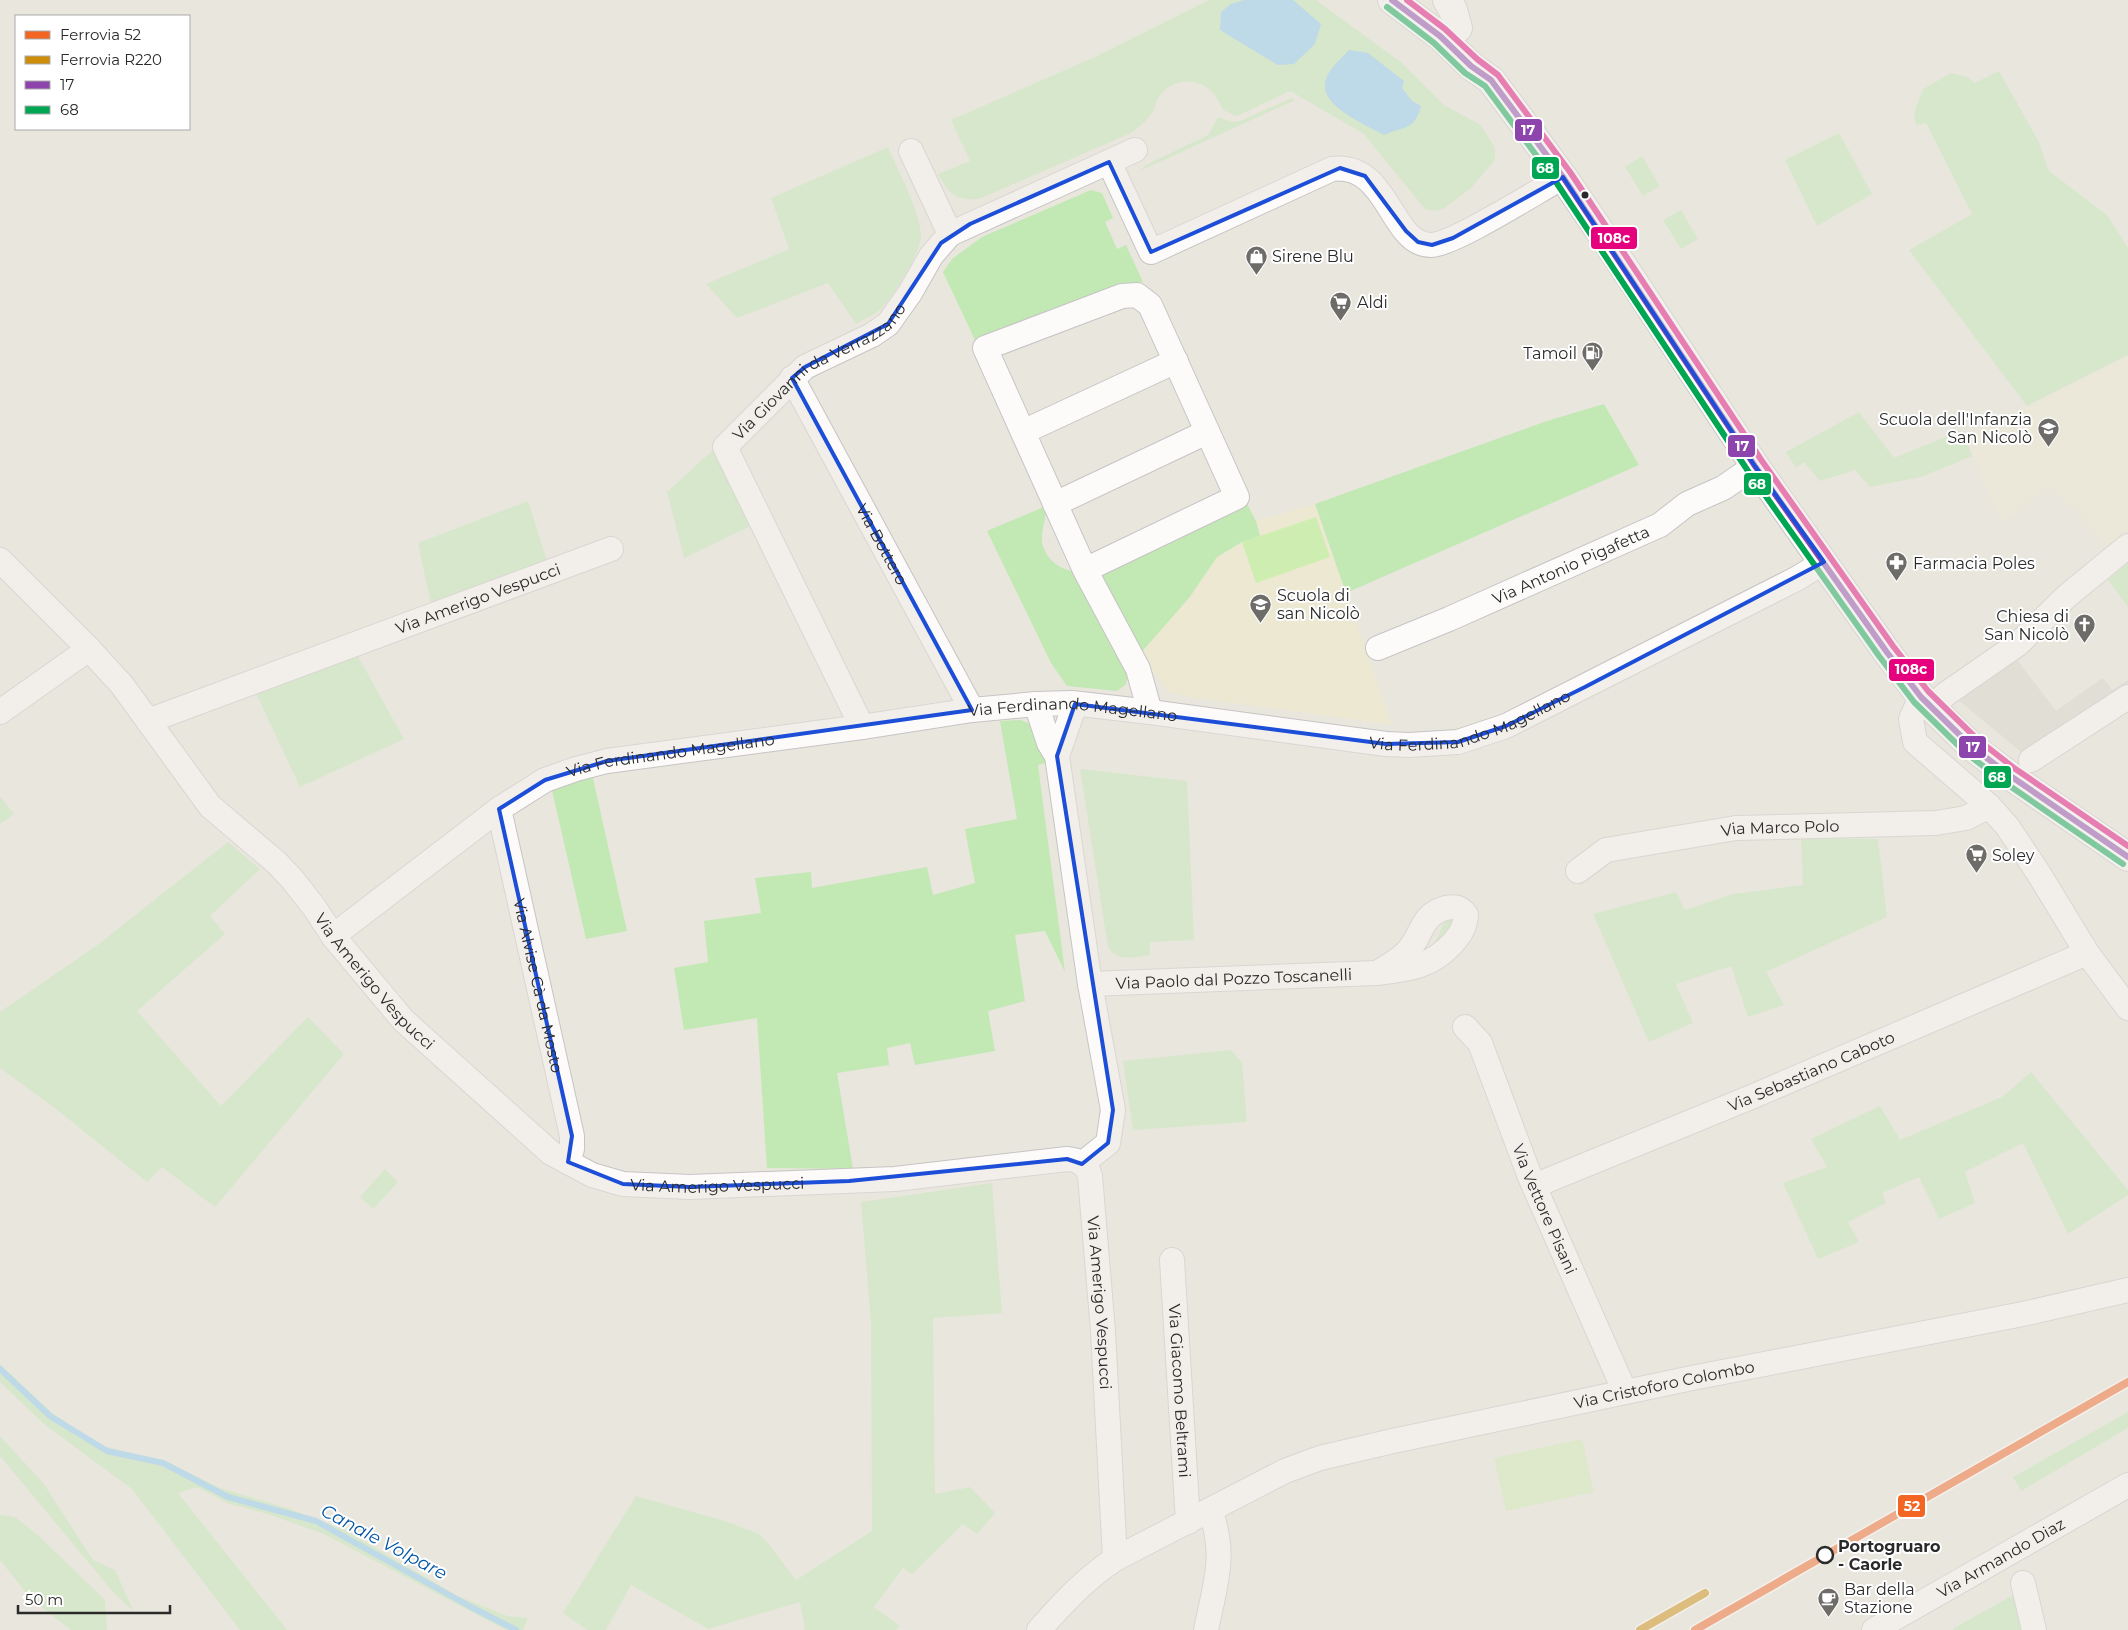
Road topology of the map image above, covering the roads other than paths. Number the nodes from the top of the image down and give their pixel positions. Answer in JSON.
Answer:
{"nodes":[{"id":1,"x":1392,"y":0,"type":"edge"},
{"id":2,"x":1423,"y":0,"type":"edge"},
{"id":3,"x":1447,"y":0,"type":"edge"},
{"id":4,"x":1458,"y":28,"type":"junction"},
{"id":5,"x":1491,"y":80,"type":"junction"},
{"id":6,"x":1134,"y":150,"type":"dead end"},
{"id":7,"x":910,"y":151,"type":"dead end"},
{"id":8,"x":1109,"y":162,"type":"junction"},
{"id":9,"x":1563,"y":177,"type":"junction"},
{"id":10,"x":950,"y":234,"type":"junction"},
{"id":11,"x":1176,"y":361,"type":"junction"},
{"id":12,"x":792,"y":378,"type":"junction"},
{"id":13,"x":1022,"y":432,"type":"junction"},
{"id":14,"x":1208,"y":432,"type":"junction"},
{"id":15,"x":1755,"y":466,"type":"junction"},
{"id":16,"x":1055,"y":504,"type":"junction"},
{"id":17,"x":2128,"y":546,"type":"edge"},
{"id":18,"x":611,"y":549,"type":"dead end"},
{"id":19,"x":0,"y":560,"type":"edge"},
{"id":20,"x":1824,"y":562,"type":"junction"},
{"id":21,"x":1085,"y":570,"type":"junction"},
{"id":22,"x":1378,"y":648,"type":"dead end"},
{"id":23,"x":90,"y":649,"type":"junction"},
{"id":24,"x":1926,"y":702,"type":"junction"},
{"id":25,"x":2126,"y":703,"type":"edge"},
{"id":26,"x":1036,"y":704,"type":"junction"},
{"id":27,"x":1075,"y":704,"type":"junction"},
{"id":28,"x":972,"y":710,"type":"junction"},
{"id":29,"x":0,"y":712,"type":"edge"},
{"id":30,"x":1150,"y":712,"type":"junction"},
{"id":31,"x":148,"y":721,"type":"junction"},
{"id":32,"x":862,"y":727,"type":"junction"},
{"id":33,"x":1057,"y":756,"type":"junction"},
{"id":34,"x":2031,"y":760,"type":"dead end"},
{"id":35,"x":1989,"y":806,"type":"junction"},
{"id":36,"x":499,"y":809,"type":"junction"},
{"id":37,"x":2122,"y":852,"type":"edge"},
{"id":38,"x":1578,"y":871,"type":"dead end"},
{"id":39,"x":333,"y":936,"type":"junction"},
{"id":40,"x":2087,"y":953,"type":"junction"},
{"id":41,"x":1377,"y":973,"type":"dead end"},
{"id":42,"x":1090,"y":984,"type":"junction"},
{"id":43,"x":2128,"y":1008,"type":"edge"},
{"id":44,"x":1465,"y":1027,"type":"dead end"},
{"id":45,"x":568,"y":1162,"type":"junction"},
{"id":46,"x":1082,"y":1164,"type":"junction"},
{"id":47,"x":1534,"y":1186,"type":"junction"},
{"id":48,"x":1172,"y":1260,"type":"dead end"},
{"id":49,"x":2128,"y":1290,"type":"edge"},
{"id":50,"x":1625,"y":1392,"type":"junction"},
{"id":51,"x":2128,"y":1485,"type":"edge"},
{"id":52,"x":1210,"y":1510,"type":"junction"},
{"id":53,"x":1188,"y":1522,"type":"junction"},
{"id":54,"x":1115,"y":1559,"type":"junction"},
{"id":55,"x":2023,"y":1583,"type":"dead end"},
{"id":56,"x":1039,"y":1630,"type":"edge"},
{"id":57,"x":1206,"y":1630,"type":"edge"},
{"id":58,"x":1874,"y":1630,"type":"edge"},
{"id":59,"x":2034,"y":1630,"type":"edge"}],
"edges":[{"from":1,"to":5,"type":"main road"},
{"from":2,"to":4,"type":"main road"},
{"from":3,"to":4,"type":"main road"},
{"from":4,"to":5,"type":"main road"},
{"from":5,"to":9,"type":"main road"},
{"from":6,"to":8,"type":"street","name":"Via Giovanni da Verrazzano"},
{"from":7,"to":10,"type":"street"},
{"from":8,"to":9,"type":"street"},
{"from":8,"to":10,"type":"street","name":"Via Giovanni da Verrazzano"},
{"from":9,"to":15,"type":"main road"},
{"from":10,"to":12,"type":"street","name":"Via Giovanni da Verrazzano"},
{"from":11,"to":13,"type":"street"},
{"from":11,"to":13,"type":"street"},
{"from":11,"to":14,"type":"street"},
{"from":12,"to":28,"type":"street","name":"Via Bottero"},
{"from":12,"to":32,"type":"street","name":"Via Giovanni da Verrazzano"},
{"from":13,"to":16,"type":"street"},
{"from":14,"to":16,"type":"street"},
{"from":14,"to":21,"type":"street"},
{"from":15,"to":20,"type":"main road"},
{"from":15,"to":22,"type":"street","name":"Via Antonio Pigafetta"},
{"from":16,"to":21,"type":"street"},
{"from":17,"to":24,"type":"street"},
{"from":18,"to":31,"type":"street","name":"Via Amerigo Vespucci"},
{"from":19,"to":23,"type":"street","name":"Via Amerigo Vespucci"},
{"from":20,"to":24,"type":"main road"},
{"from":20,"to":30,"type":"street","name":"Via Ferdinando Magellano"},
{"from":21,"to":30,"type":"street"},
{"from":23,"to":29,"type":"street"},
{"from":23,"to":31,"type":"street","name":"Via Amerigo Vespucci"},
{"from":24,"to":35,"type":"street"},
{"from":24,"to":37,"type":"main road"},
{"from":25,"to":34,"type":"street"},
{"from":26,"to":27,"type":"street","name":"Via Ferdinando Magellano"},
{"from":26,"to":28,"type":"street","name":"Via Ferdinando Magellano"},
{"from":26,"to":33,"type":"street","name":"Via Paolo dal Pozzo Toscanelli"},
{"from":27,"to":30,"type":"street","name":"Via Ferdinando Magellano"},
{"from":27,"to":33,"type":"street","name":"Via Paolo dal Pozzo Toscanelli"},
{"from":28,"to":32,"type":"street","name":"Via Ferdinando Magellano"},
{"from":31,"to":39,"type":"street","name":"Via Amerigo Vespucci"},
{"from":32,"to":36,"type":"street","name":"Via Ferdinando Magellano"},
{"from":33,"to":42,"type":"street","name":"Via Paolo dal Pozzo Toscanelli"},
{"from":35,"to":38,"type":"street","name":"Via Marco Polo"},
{"from":35,"to":40,"type":"street"},
{"from":36,"to":39,"type":"street","name":"Via Ferdinando Magellano"},
{"from":36,"to":45,"type":"street","name":"Via Alvise Cà da Mosto"},
{"from":39,"to":45,"type":"street","name":"Via Amerigo Vespucci"},
{"from":40,"to":43,"type":"street"},
{"from":40,"to":47,"type":"street","name":"Via Sebastiano Caboto"},
{"from":41,"to":42,"type":"street","name":"Via Paolo dal Pozzo Toscanelli"},
{"from":42,"to":46,"type":"street","name":"Via Paolo dal Pozzo Toscanelli"},
{"from":44,"to":47,"type":"street","name":"Via Vettore Pisani"},
{"from":45,"to":46,"type":"street","name":"Via Amerigo Vespucci"},
{"from":46,"to":54,"type":"street","name":"Via Amerigo Vespucci"},
{"from":47,"to":50,"type":"street","name":"Via Vettore Pisani"},
{"from":48,"to":53,"type":"street","name":"Via Giacomo Beltrami"},
{"from":49,"to":50,"type":"street","name":"Via Cristoforo Colombo"},
{"from":50,"to":52,"type":"street","name":"Via Cristoforo Colombo"},
{"from":51,"to":58,"type":"street","name":"Via Armando Diaz"},
{"from":52,"to":53,"type":"street","name":"Via Cristoforo Colombo"},
{"from":52,"to":57,"type":"street"},
{"from":53,"to":54,"type":"street","name":"Via Cristoforo Colombo"},
{"from":54,"to":56,"type":"street","name":"Via Cristoforo Colombo"},
{"from":55,"to":59,"type":"street"}]}
